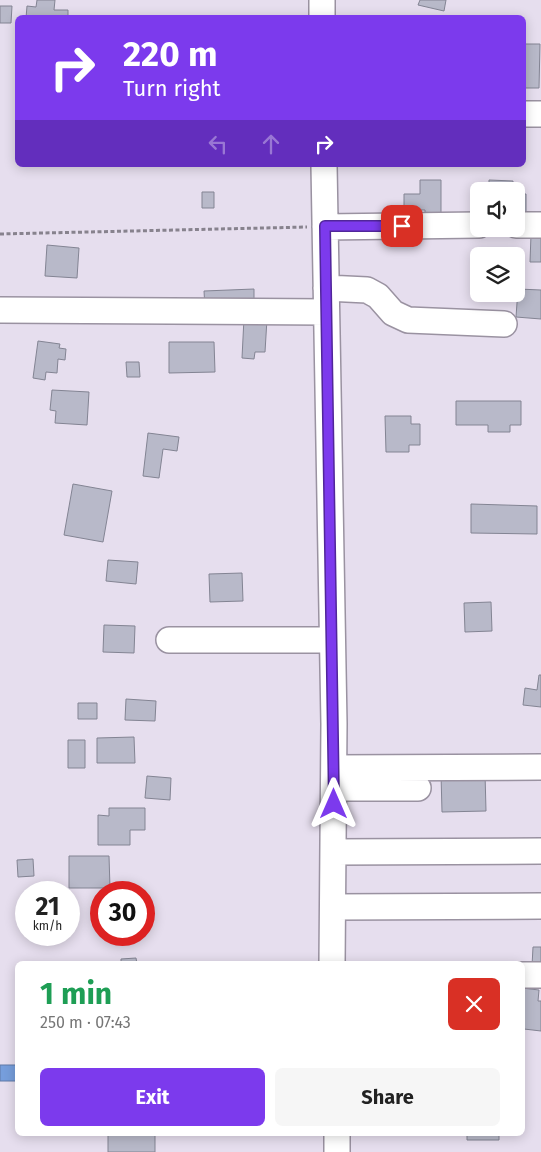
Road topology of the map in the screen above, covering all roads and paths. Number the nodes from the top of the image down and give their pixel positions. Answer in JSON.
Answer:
{"nodes":[{"id":1,"x":322,"y":0,"type":"edge"},
{"id":2,"x":322,"y":15,"type":"edge"},
{"id":3,"x":526,"y":114,"type":"edge"},
{"id":4,"x":541,"y":114,"type":"edge"},
{"id":5,"x":324,"y":167,"type":"edge"},
{"id":6,"x":470,"y":225,"type":"edge"},
{"id":7,"x":525,"y":225,"type":"edge"},
{"id":8,"x":541,"y":225,"type":"edge"},
{"id":9,"x":325,"y":226,"type":"junction"},
{"id":10,"x":0,"y":234,"type":"edge"},
{"id":11,"x":326,"y":300,"type":"junction"},
{"id":12,"x":0,"y":310,"type":"edge"},
{"id":13,"x":504,"y":324,"type":"dead end"},
{"id":14,"x":169,"y":640,"type":"dead end"},
{"id":15,"x":332,"y":640,"type":"junction"},
{"id":16,"x":541,"y":767,"type":"edge"},
{"id":17,"x":334,"y":778,"type":"junction"},
{"id":18,"x":418,"y":788,"type":"dead end"},
{"id":19,"x":541,"y":851,"type":"edge"},
{"id":20,"x":333,"y":852,"type":"junction"},
{"id":21,"x":541,"y":906,"type":"edge"},
{"id":22,"x":333,"y":908,"type":"junction"},
{"id":23,"x":332,"y":961,"type":"edge"},
{"id":24,"x":525,"y":975,"type":"edge"},
{"id":25,"x":541,"y":975,"type":"edge"},
{"id":26,"x":337,"y":1136,"type":"edge"},
{"id":27,"x":337,"y":1152,"type":"edge"}],
"edges":[{"from":1,"to":2,"type":"street"},
{"from":3,"to":4,"type":"street"},
{"from":5,"to":9,"type":"street"},
{"from":6,"to":9,"type":"street"},
{"from":7,"to":8,"type":"street"},
{"from":9,"to":10,"type":"path"},
{"from":9,"to":11,"type":"street"},
{"from":11,"to":12,"type":"street"},
{"from":11,"to":13,"type":"street"},
{"from":11,"to":15,"type":"street"},
{"from":14,"to":15,"type":"street"},
{"from":15,"to":17,"type":"street"},
{"from":16,"to":17,"type":"street"},
{"from":17,"to":18,"type":"street"},
{"from":17,"to":20,"type":"street"},
{"from":19,"to":20,"type":"street"},
{"from":20,"to":22,"type":"street"},
{"from":21,"to":22,"type":"street"},
{"from":22,"to":23,"type":"street"},
{"from":24,"to":25,"type":"street"},
{"from":26,"to":27,"type":"street"}]}
